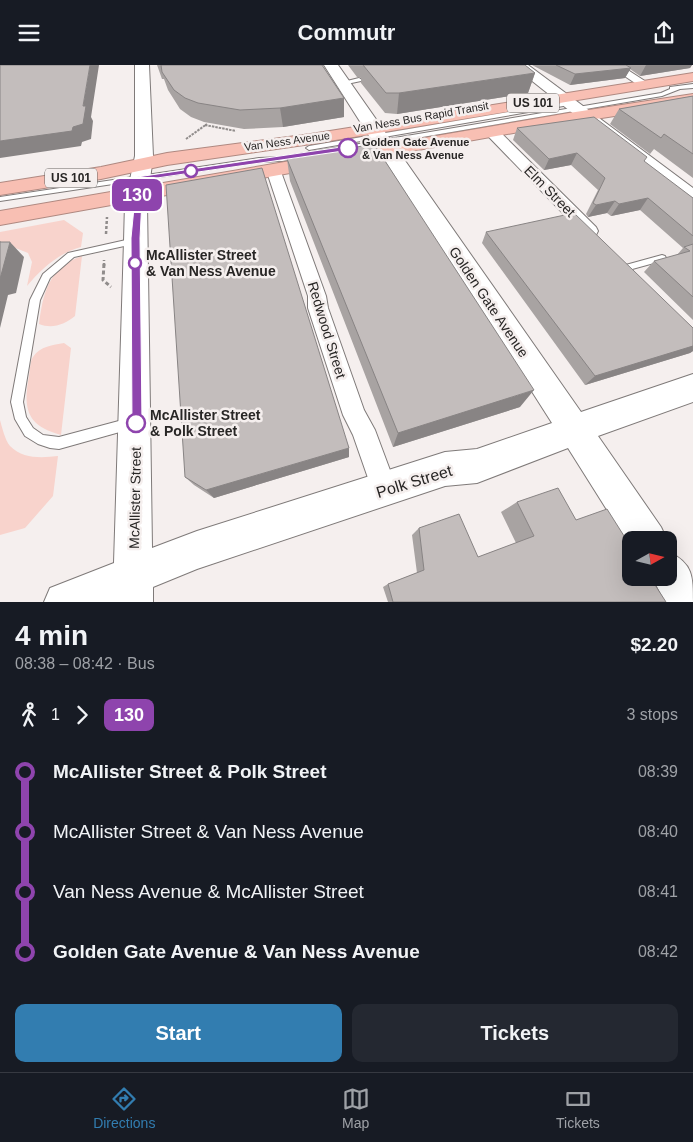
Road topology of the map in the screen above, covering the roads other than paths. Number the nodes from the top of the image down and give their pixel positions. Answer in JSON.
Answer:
{"nodes":[{"id":1,"x":142,"y":65,"type":"edge"},
{"id":2,"x":331,"y":65,"type":"edge"},
{"id":3,"x":519,"y":65,"type":"edge"},
{"id":4,"x":613,"y":65,"type":"edge"},
{"id":5,"x":693,"y":77,"type":"edge"},
{"id":6,"x":359,"y":80,"type":"dead end"},
{"id":7,"x":342,"y":83,"type":"junction"},
{"id":8,"x":645,"y":85,"type":"junction"},
{"id":9,"x":693,"y":86,"type":"edge"},
{"id":10,"x":693,"y":99,"type":"edge"},
{"id":11,"x":573,"y":106,"type":"junction"},
{"id":12,"x":491,"y":131,"type":"junction"},
{"id":13,"x":380,"y":139,"type":"junction"},
{"id":14,"x":266,"y":165,"type":"junction"},
{"id":15,"x":140,"y":179,"type":"junction"},
{"id":16,"x":0,"y":189,"type":"edge"},
{"id":17,"x":693,"y":198,"type":"edge"},
{"id":18,"x":0,"y":200,"type":"edge"},
{"id":19,"x":0,"y":218,"type":"edge"},
{"id":20,"x":598,"y":239,"type":"edge"},
{"id":21,"x":136,"y":241,"type":"junction"},
{"id":22,"x":612,"y":254,"type":"edge"},
{"id":23,"x":662,"y":258,"type":"edge"},
{"id":24,"x":625,"y":268,"type":"junction"},
{"id":25,"x":639,"y":281,"type":"edge"},
{"id":26,"x":693,"y":388,"type":"edge"},
{"id":27,"x":136,"y":423,"type":"junction"},
{"id":28,"x":574,"y":430,"type":"junction"},
{"id":29,"x":384,"y":489,"type":"junction"},
{"id":30,"x":642,"y":531,"type":"edge"},
{"id":31,"x":678,"y":586,"type":"edge"},
{"id":32,"x":134,"y":588,"type":"edge"},
{"id":33,"x":64,"y":602,"type":"edge"},
{"id":34,"x":689,"y":602,"type":"edge"}],
"edges":[{"from":1,"to":15,"type":"main road","name":"McAllister Street"},
{"from":2,"to":7,"type":"main road","name":"Golden Gate Avenue"},
{"from":3,"to":11,"type":"main road"},
{"from":4,"to":8,"type":"street"},
{"from":5,"to":8,"type":"highway","name":"Van Ness Avenue","number":"US 101"},
{"from":6,"to":7,"type":"lane"},
{"from":7,"to":13,"type":"main road","name":"Golden Gate Avenue"},
{"from":8,"to":11,"type":"highway","name":"Van Ness Avenue","number":"US 101"},
{"from":9,"to":11,"type":"lane"},
{"from":10,"to":11,"type":"highway","name":"Van Ness Avenue","number":"US 101"},
{"from":11,"to":12,"type":"highway","name":"Van Ness Avenue","number":"US 101"},
{"from":11,"to":13,"type":"highway","name":"Van Ness Avenue","number":"US 101"},
{"from":11,"to":17,"type":"main road"},
{"from":12,"to":13,"type":"highway","name":"Van Ness Avenue","number":"US 101"},
{"from":12,"to":20,"type":"street","name":"Elm Street"},
{"from":13,"to":14,"type":"highway","name":"Van Ness Avenue","number":"US 101"},
{"from":13,"to":15,"type":"highway","name":"Van Ness Avenue","number":"US 101"},
{"from":13,"to":28,"type":"main road","name":"Golden Gate Avenue"},
{"from":14,"to":15,"type":"highway","name":"Van Ness Avenue","number":"US 101"},
{"from":14,"to":29,"type":"street","name":"Redwood Street"},
{"from":15,"to":16,"type":"highway","name":"Van Ness Avenue","number":"US 101"},
{"from":15,"to":18,"type":"lane"},
{"from":15,"to":19,"type":"highway","name":"Van Ness Avenue","number":"US 101"},
{"from":15,"to":21,"type":"main road","name":"McAllister Street"},
{"from":21,"to":27,"type":"main road","name":"McAllister Street"},
{"from":21,"to":27,"type":"lane"},
{"from":22,"to":24,"type":"street"},
{"from":23,"to":24,"type":"lane"},
{"from":24,"to":25,"type":"street"},
{"from":26,"to":28,"type":"main road","name":"Polk Street"},
{"from":27,"to":32,"type":"main road","name":"McAllister Street"},
{"from":28,"to":29,"type":"main road","name":"Polk Street"},
{"from":28,"to":30,"type":"main road","name":"Golden Gate Avenue"},
{"from":29,"to":32,"type":"main road","name":"Polk Street"},
{"from":31,"to":34,"type":"main road"},
{"from":32,"to":33,"type":"main road","name":"Polk Street"}]}
